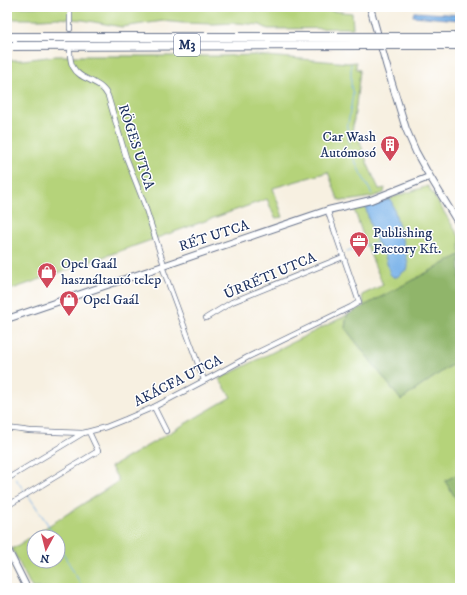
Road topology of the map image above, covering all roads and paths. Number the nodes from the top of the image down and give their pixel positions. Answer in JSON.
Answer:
{"nodes":[{"id":1,"x":70,"y":7,"type":"edge"},
{"id":2,"x":370,"y":7,"type":"edge"},
{"id":3,"x":70,"y":29,"type":"dead end"},
{"id":4,"x":7,"y":37,"type":"edge"},
{"id":5,"x":460,"y":37,"type":"edge"},
{"id":6,"x":367,"y":41,"type":"junction"},
{"id":7,"x":393,"y":41,"type":"junction"},
{"id":8,"x":460,"y":45,"type":"edge"},
{"id":9,"x":7,"y":46,"type":"edge"},
{"id":10,"x":70,"y":51,"type":"dead end"},
{"id":11,"x":429,"y":176,"type":"junction"},
{"id":12,"x":328,"y":210,"type":"junction"},
{"id":13,"x":460,"y":226,"type":"edge"},
{"id":14,"x":343,"y":257,"type":"junction"},
{"id":15,"x":163,"y":265,"type":"junction"},
{"id":16,"x":206,"y":318,"type":"dead end"},
{"id":17,"x":7,"y":319,"type":"edge"},
{"id":18,"x":204,"y":380,"type":"junction"},
{"id":19,"x":154,"y":407,"type":"junction"},
{"id":20,"x":7,"y":428,"type":"edge"},
{"id":21,"x":166,"y":431,"type":"dead end"},
{"id":22,"x":89,"y":432,"type":"junction"},
{"id":23,"x":83,"y":433,"type":"junction"},
{"id":24,"x":11,"y":477,"type":"edge"},
{"id":25,"x":7,"y":506,"type":"edge"},
{"id":26,"x":7,"y":548,"type":"edge"},
{"id":27,"x":28,"y":588,"type":"edge"}],
"edges":[{"from":1,"to":3,"type":"street"},
{"from":2,"to":11,"type":"street"},
{"from":4,"to":6,"type":"highway","number":"M3"},
{"from":5,"to":7,"type":"highway","number":"M3"},
{"from":6,"to":7,"type":"highway","number":"M3","bridge":true},
{"from":6,"to":9,"type":"highway","number":"M3"},
{"from":7,"to":8,"type":"highway","number":"M3"},
{"from":10,"to":15,"type":"street","name":"RÖGES UTCA"},
{"from":11,"to":12,"type":"street","name":"RÉT UTCA"},
{"from":11,"to":13,"type":"street"},
{"from":12,"to":14,"type":"street"},
{"from":12,"to":15,"type":"street","name":"RÉT UTCA"},
{"from":14,"to":16,"type":"street","name":"ÚRRÉTI UTCA"},
{"from":14,"to":18,"type":"street","name":"AKÁCFA UTCA"},
{"from":15,"to":17,"type":"street","name":"RÉT UTCA"},
{"from":15,"to":18,"type":"street","name":"RÖGES UTCA"},
{"from":18,"to":19,"type":"street","name":"AKÁCFA UTCA"},
{"from":19,"to":21,"type":"street"},
{"from":19,"to":22,"type":"street","name":"AKÁCFA UTCA"},
{"from":20,"to":23,"type":"street"},
{"from":22,"to":23,"type":"street","name":"AKÁCFA UTCA"},
{"from":22,"to":25,"type":"street"},
{"from":23,"to":24,"type":"street","name":"AKÁCFA UTCA"},
{"from":26,"to":27,"type":"street"}]}
